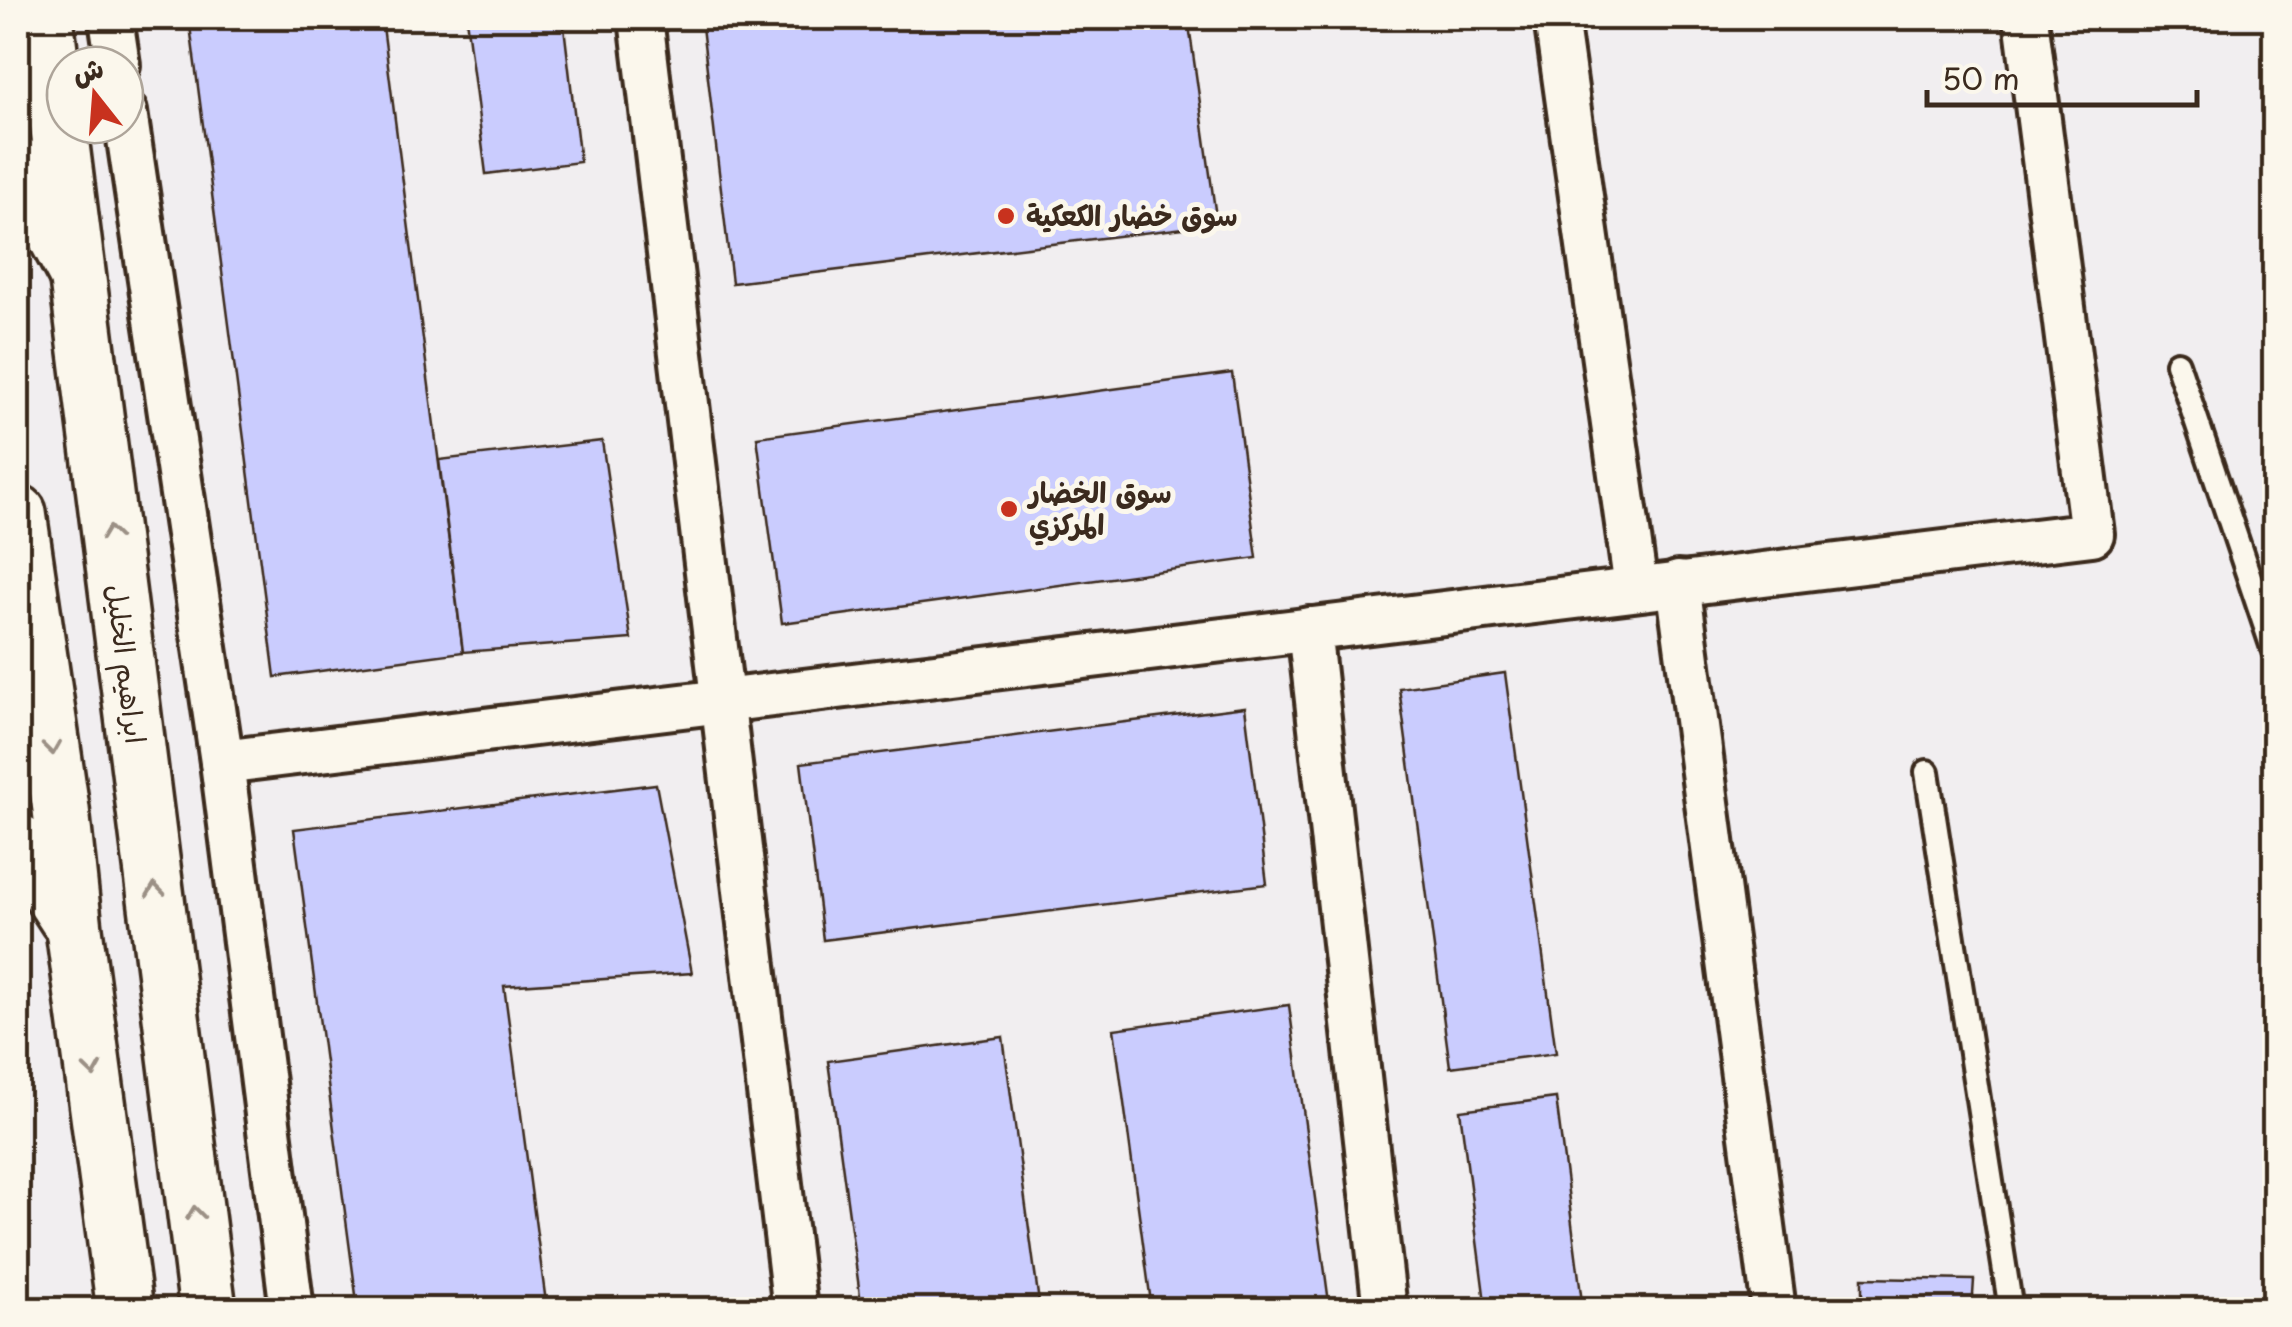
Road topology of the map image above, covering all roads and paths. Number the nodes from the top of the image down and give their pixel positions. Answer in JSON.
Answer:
{"nodes":[{"id":1,"x":45,"y":18,"type":"edge"},
{"id":2,"x":111,"y":18,"type":"edge"},
{"id":3,"x":641,"y":18,"type":"edge"},
{"id":4,"x":1556,"y":18,"type":"edge"},
{"id":5,"x":2026,"y":18,"type":"edge"},
{"id":6,"x":115,"y":45,"type":"edge"},
{"id":7,"x":130,"y":145,"type":"edge"},
{"id":8,"x":18,"y":165,"type":"edge"},
{"id":9,"x":77,"y":276,"type":"junction"},
{"id":10,"x":2178,"y":362,"type":"dead end"},
{"id":11,"x":18,"y":513,"type":"edge"},
{"id":12,"x":1678,"y":584,"type":"junction"},
{"id":13,"x":1636,"y":588,"type":"junction"},
{"id":14,"x":1309,"y":629,"type":"junction"},
{"id":15,"x":2274,"y":652,"type":"edge"},
{"id":16,"x":722,"y":700,"type":"junction"},
{"id":17,"x":222,"y":762,"type":"junction"},
{"id":18,"x":1927,"y":772,"type":"dead end"},
{"id":19,"x":18,"y":842,"type":"edge"},
{"id":20,"x":74,"y":929,"type":"junction"},
{"id":21,"x":124,"y":1310,"type":"edge"},
{"id":22,"x":208,"y":1310,"type":"edge"},
{"id":23,"x":292,"y":1310,"type":"edge"},
{"id":24,"x":795,"y":1310,"type":"edge"},
{"id":25,"x":1385,"y":1310,"type":"edge"},
{"id":26,"x":1774,"y":1310,"type":"edge"},
{"id":27,"x":2012,"y":1310,"type":"edge"}],
"edges":[{"from":1,"to":9,"type":"main road","name":"ابراهيم الخليل"},
{"from":2,"to":6,"type":"street"},
{"from":3,"to":16,"type":"street"},
{"from":4,"to":13,"type":"street"},
{"from":5,"to":12,"type":"street"},
{"from":7,"to":17,"type":"street"},
{"from":8,"to":9,"type":"main road"},
{"from":22,"to":9,"type":"main road","name":"ابراهيم الخليل","one_way":true},
{"from":10,"to":15,"type":"lane"},
{"from":11,"to":20,"type":"main road","one_way":true},
{"from":12,"to":13,"type":"street"},
{"from":12,"to":26,"type":"street"},
{"from":13,"to":14,"type":"street"},
{"from":14,"to":16,"type":"street"},
{"from":14,"to":25,"type":"street"},
{"from":16,"to":17,"type":"street"},
{"from":16,"to":24,"type":"street"},
{"from":17,"to":23,"type":"street"},
{"from":18,"to":27,"type":"lane"},
{"from":19,"to":20,"type":"main road"},
{"from":20,"to":21,"type":"main road","one_way":true}]}
